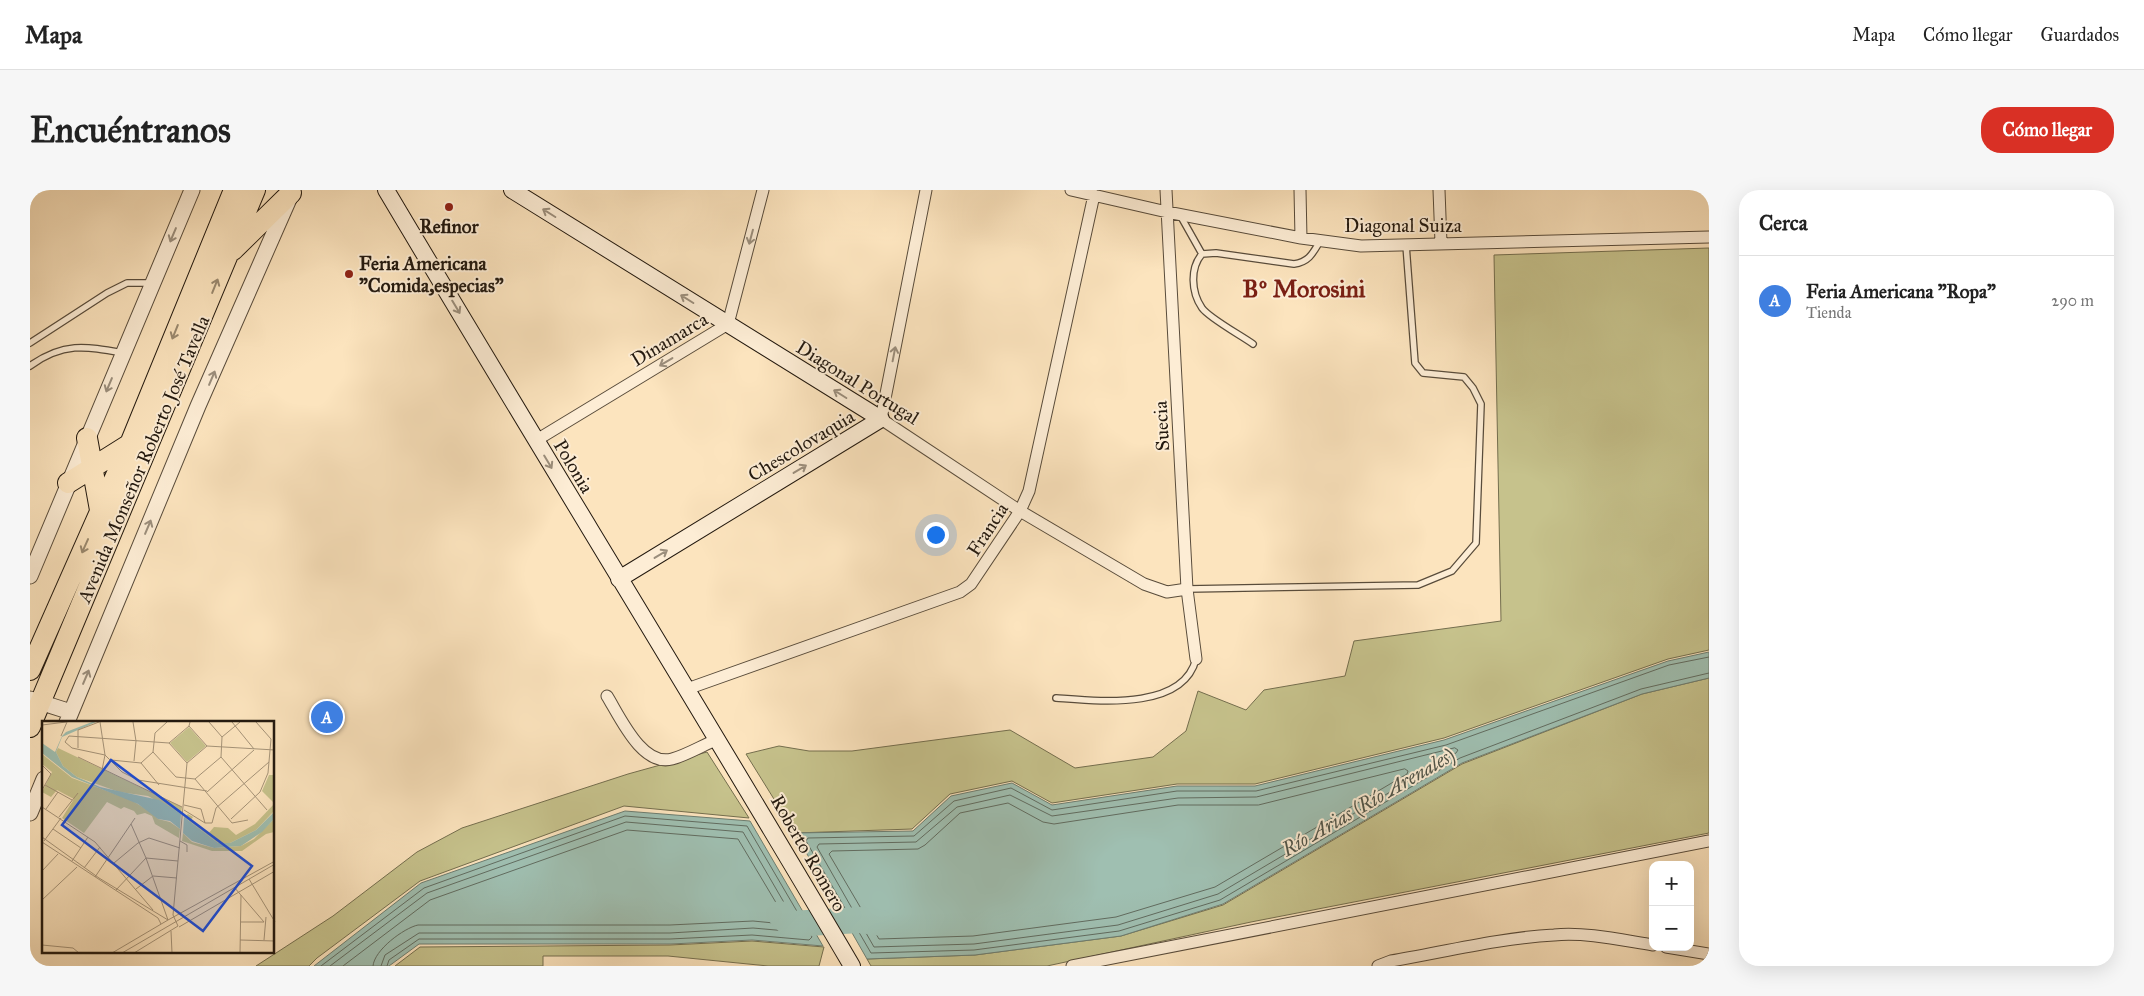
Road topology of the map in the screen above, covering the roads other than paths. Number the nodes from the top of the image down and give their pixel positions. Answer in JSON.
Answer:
{"nodes":[{"id":1,"x":192,"y":190,"type":"edge"},
{"id":2,"x":234,"y":190,"type":"edge"},
{"id":3,"x":255,"y":190,"type":"edge"},
{"id":4,"x":386,"y":190,"type":"edge"},
{"id":5,"x":512,"y":190,"type":"edge"},
{"id":6,"x":764,"y":190,"type":"edge"},
{"id":7,"x":926,"y":190,"type":"edge"},
{"id":8,"x":1072,"y":190,"type":"edge"},
{"id":9,"x":1166,"y":190,"type":"edge"},
{"id":10,"x":1300,"y":190,"type":"edge"},
{"id":11,"x":1439,"y":190,"type":"edge"},
{"id":12,"x":292,"y":191,"type":"edge"},
{"id":13,"x":1094,"y":195,"type":"junction"},
{"id":14,"x":1167,"y":212,"type":"junction"},
{"id":15,"x":1180,"y":215,"type":"junction"},
{"id":16,"x":1709,"y":237,"type":"edge"},
{"id":17,"x":1301,"y":238,"type":"junction"},
{"id":18,"x":1320,"y":241,"type":"junction"},
{"id":19,"x":1441,"y":243,"type":"junction"},
{"id":20,"x":1406,"y":244,"type":"junction"},
{"id":21,"x":1202,"y":254,"type":"junction"},
{"id":22,"x":227,"y":257,"type":"junction"},
{"id":23,"x":152,"y":283,"type":"junction"},
{"id":24,"x":728,"y":324,"type":"junction"},
{"id":25,"x":30,"y":343,"type":"edge"},
{"id":26,"x":1253,"y":344,"type":"dead end"},
{"id":27,"x":123,"y":353,"type":"junction"},
{"id":28,"x":30,"y":366,"type":"edge"},
{"id":29,"x":882,"y":419,"type":"junction"},
{"id":30,"x":86,"y":438,"type":"junction"},
{"id":31,"x":536,"y":441,"type":"junction"},
{"id":32,"x":130,"y":444,"type":"junction"},
{"id":33,"x":92,"y":470,"type":"junction"},
{"id":34,"x":68,"y":483,"type":"junction"},
{"id":35,"x":100,"y":510,"type":"junction"},
{"id":36,"x":1020,"y":511,"type":"junction"},
{"id":37,"x":30,"y":576,"type":"edge"},
{"id":38,"x":619,"y":579,"type":"junction"},
{"id":39,"x":1187,"y":589,"type":"junction"},
{"id":40,"x":1196,"y":659,"type":"joint"},
{"id":41,"x":30,"y":670,"type":"edge"},
{"id":42,"x":687,"y":689,"type":"junction"},
{"id":43,"x":607,"y":696,"type":"dead end"},
{"id":44,"x":1056,"y":698,"type":"dead end"},
{"id":45,"x":35,"y":701,"type":"edge"},
{"id":46,"x":69,"y":717,"type":"edge"},
{"id":47,"x":30,"y":727,"type":"edge"},
{"id":48,"x":718,"y":739,"type":"junction"},
{"id":49,"x":731,"y":760,"type":"joint"},
{"id":50,"x":42,"y":784,"type":"edge"},
{"id":51,"x":30,"y":813,"type":"edge"},
{"id":52,"x":1709,"y":841,"type":"edge"},
{"id":53,"x":1649,"y":944,"type":"edge"},
{"id":54,"x":1691,"y":951,"type":"edge"},
{"id":55,"x":1709,"y":954,"type":"edge"},
{"id":56,"x":852,"y":966,"type":"edge"},
{"id":57,"x":1072,"y":966,"type":"edge"},
{"id":58,"x":1378,"y":966,"type":"edge"}],
"edges":[{"from":1,"to":23,"type":"street","one_way":true},
{"from":2,"to":32,"type":"highway","name":"Avenida Monseñor Roberto José Tavella","one_way":true},
{"from":3,"to":22,"type":"highway","name":"Avenida Monseñor Roberto José Tavella"},
{"from":4,"to":31,"type":"main road","name":"Polonia","one_way":true},
{"from":24,"to":5,"type":"main road","name":"Diagonal Portugal","one_way":true},
{"from":6,"to":24,"type":"street","name":"Dinamarca","one_way":true},
{"from":29,"to":7,"type":"street","name":"Chescolovaquia","one_way":true},
{"from":8,"to":13,"type":"street","name":"Diagonal Suiza"},
{"from":9,"to":14,"type":"street","name":"Suecia"},
{"from":10,"to":17,"type":"street"},
{"from":11,"to":19,"type":"street"},
{"from":12,"to":22,"type":"highway"},
{"from":46,"to":12,"type":"street","one_way":true},
{"from":13,"to":14,"type":"street","name":"Diagonal Suiza"},
{"from":13,"to":36,"type":"street","name":"Francia"},
{"from":14,"to":15,"type":"street","name":"Diagonal Suiza"},
{"from":14,"to":39,"type":"street","name":"Suecia"},
{"from":15,"to":17,"type":"street","name":"Diagonal Suiza"},
{"from":15,"to":21,"type":"lane"},
{"from":16,"to":19,"type":"street","name":"Diagonal Suiza"},
{"from":17,"to":18,"type":"street","name":"Diagonal Suiza"},
{"from":18,"to":20,"type":"street","name":"Diagonal Suiza"},
{"from":18,"to":21,"type":"lane"},
{"from":19,"to":20,"type":"street","name":"Diagonal Suiza"},
{"from":20,"to":39,"type":"lane"},
{"from":21,"to":26,"type":"lane"},
{"from":45,"to":22,"type":"highway","name":"Avenida Monseñor Roberto José Tavella","one_way":true},
{"from":23,"to":25,"type":"lane"},
{"from":23,"to":27,"type":"street"},
{"from":29,"to":24,"type":"main road","name":"Diagonal Portugal","one_way":true},
{"from":24,"to":31,"type":"street","name":"Dinamarca","one_way":true},
{"from":27,"to":28,"type":"lane"},
{"from":27,"to":30,"type":"street","one_way":true},
{"from":29,"to":36,"type":"street","name":"Diagonal Portugal"},
{"from":38,"to":29,"type":"main road","name":"Chescolovaquia","one_way":true},
{"from":30,"to":33,"type":"highway"},
{"from":30,"to":34,"type":"street"},
{"from":31,"to":38,"type":"main road","name":"Polonia","one_way":true},
{"from":32,"to":33,"type":"highway"},
{"from":32,"to":35,"type":"highway","name":"Avenida Monseñor Roberto José Tavella"},
{"from":33,"to":34,"type":"highway"},
{"from":33,"to":35,"type":"highway"},
{"from":34,"to":37,"type":"street"},
{"from":35,"to":41,"type":"highway","name":"Avenida Monseñor Roberto José Tavella","one_way":true},
{"from":36,"to":39,"type":"street","name":"Diagonal Portugal"},
{"from":36,"to":42,"type":"street","name":"Francia"},
{"from":38,"to":42,"type":"main road","name":"Polonia"},
{"from":39,"to":40,"type":"street","name":"Suecia"},
{"from":40,"to":44,"type":"lane"},
{"from":42,"to":48,"type":"main road","name":"Polonia"},
{"from":43,"to":48,"type":"street"},
{"from":45,"to":46,"type":"street"},
{"from":45,"to":47,"type":"highway","name":"Avenida Monseñor Roberto José Tavella"},
{"from":48,"to":49,"type":"main road","name":"Polonia"},
{"from":49,"to":56,"type":"main road","name":"Roberto Romero"},
{"from":50,"to":51,"type":"street"},
{"from":52,"to":57,"type":"street"},
{"from":53,"to":58,"type":"street"},
{"from":54,"to":55,"type":"street"}]}
